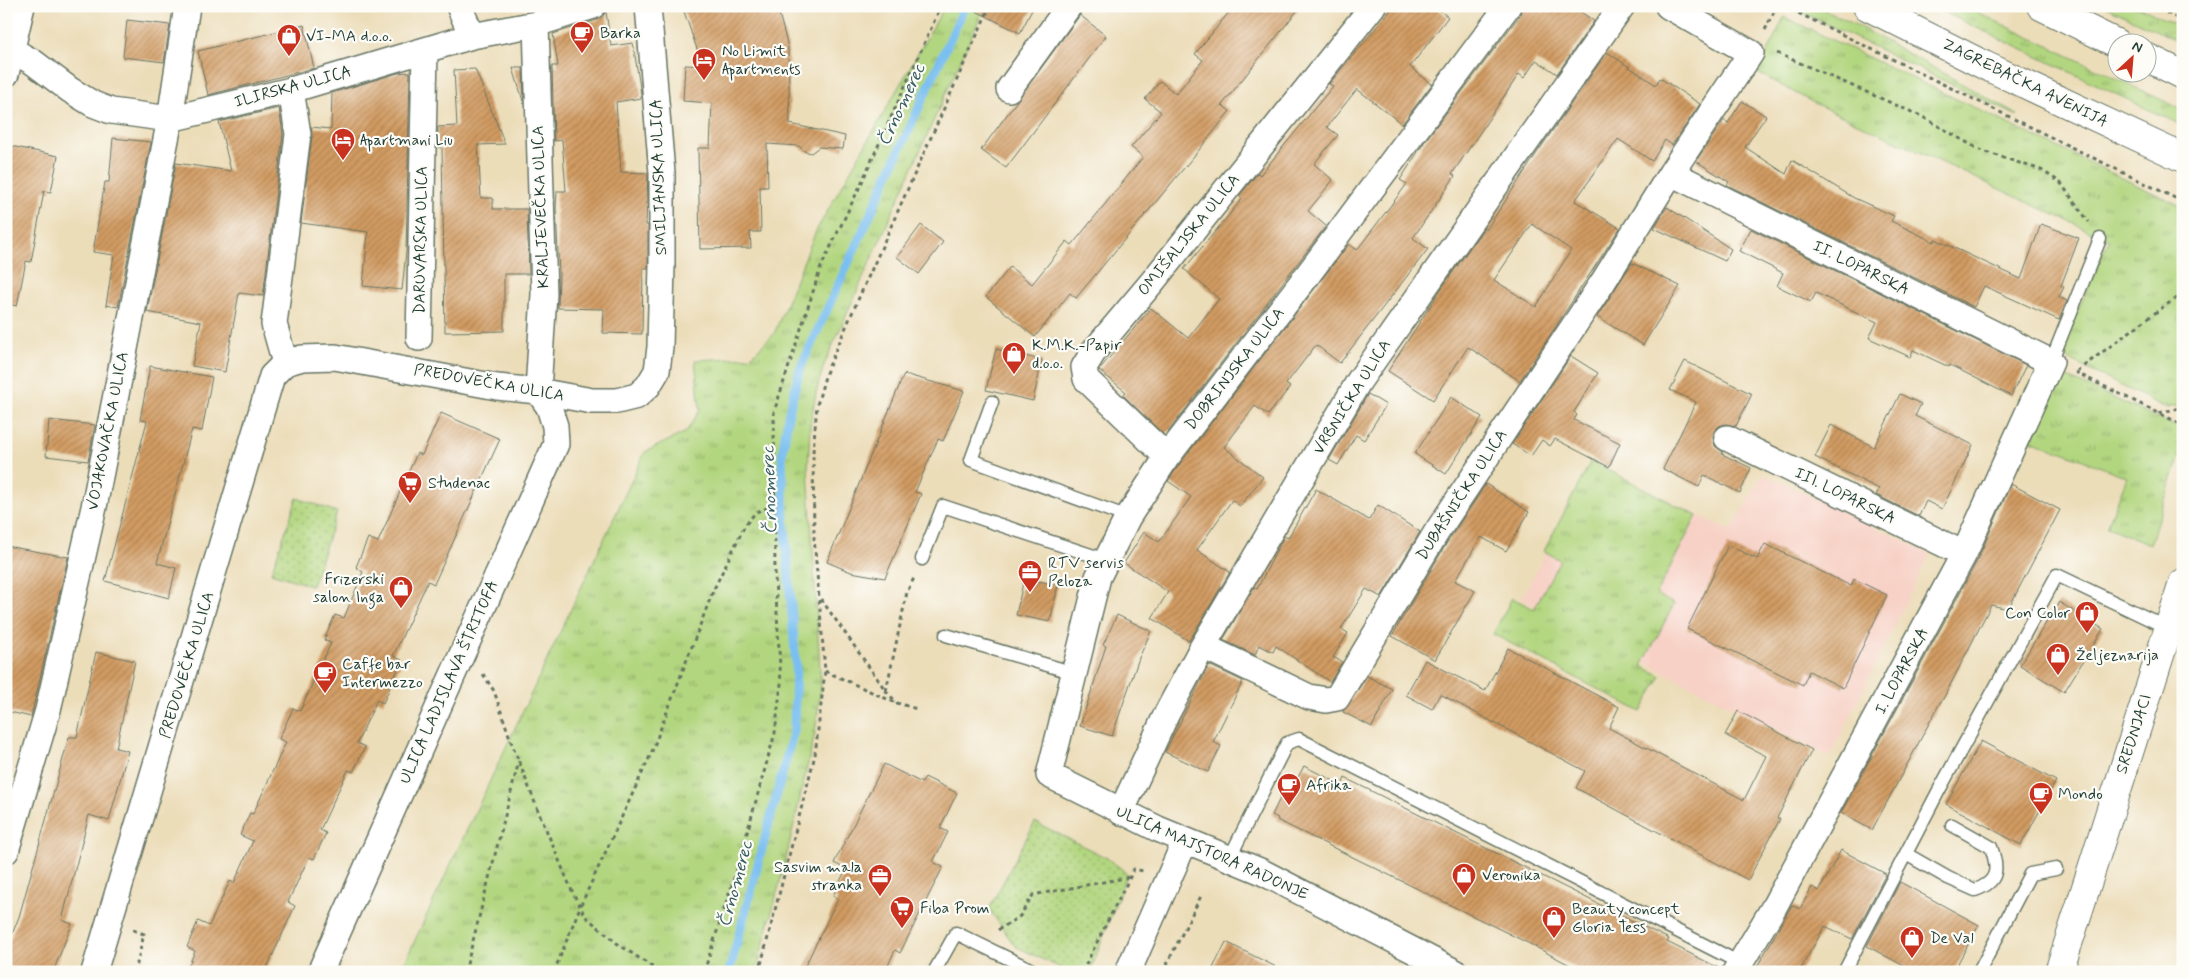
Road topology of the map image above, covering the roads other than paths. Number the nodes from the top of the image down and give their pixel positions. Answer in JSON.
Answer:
{"nodes":[{"id":1,"x":22,"y":6,"type":"edge"},
{"id":2,"x":187,"y":6,"type":"edge"},
{"id":3,"x":459,"y":6,"type":"edge"},
{"id":4,"x":592,"y":6,"type":"edge"},
{"id":5,"x":648,"y":6,"type":"edge"},
{"id":6,"x":1069,"y":6,"type":"edge"},
{"id":7,"x":1374,"y":6,"type":"edge"},
{"id":8,"x":1508,"y":6,"type":"edge"},
{"id":9,"x":1622,"y":6,"type":"edge"},
{"id":10,"x":1668,"y":6,"type":"edge"},
{"id":11,"x":1867,"y":6,"type":"edge"},
{"id":12,"x":2041,"y":6,"type":"edge"},
{"id":13,"x":536,"y":24,"type":"junction"},
{"id":14,"x":472,"y":36,"type":"junction"},
{"id":15,"x":2106,"y":38,"type":"edge"},
{"id":16,"x":9,"y":49,"type":"edge"},
{"id":17,"x":425,"y":51,"type":"junction"},
{"id":18,"x":2156,"y":63,"type":"edge"},
{"id":19,"x":6,"y":74,"type":"edge"},
{"id":20,"x":2183,"y":75,"type":"edge"},
{"id":21,"x":1009,"y":89,"type":"dead end"},
{"id":22,"x":291,"y":90,"type":"junction"},
{"id":23,"x":170,"y":119,"type":"junction"},
{"id":24,"x":2183,"y":158,"type":"edge"},
{"id":25,"x":1671,"y":174,"type":"junction"},
{"id":26,"x":2100,"y":239,"type":"road end"},
{"id":27,"x":419,"y":338,"type":"dead end"},
{"id":28,"x":660,"y":347,"type":"joint"},
{"id":29,"x":2051,"y":362,"type":"junction"},
{"id":30,"x":285,"y":363,"type":"junction"},
{"id":31,"x":538,"y":391,"type":"junction"},
{"id":32,"x":992,"y":402,"type":"dead end"},
{"id":33,"x":1726,"y":438,"type":"dead end"},
{"id":34,"x":1167,"y":457,"type":"junction"},
{"id":35,"x":1128,"y":517,"type":"junction"},
{"id":36,"x":1964,"y":554,"type":"junction"},
{"id":37,"x":922,"y":559,"type":"road end"},
{"id":38,"x":1106,"y":560,"type":"junction"},
{"id":39,"x":2183,"y":582,"type":"edge"},
{"id":40,"x":2168,"y":628,"type":"junction"},
{"id":41,"x":946,"y":635,"type":"dead end"},
{"id":42,"x":1203,"y":646,"type":"junction"},
{"id":43,"x":1074,"y":673,"type":"junction"},
{"id":44,"x":1049,"y":775,"type":"joint"},
{"id":45,"x":1121,"y":812,"type":"junction"},
{"id":46,"x":1952,"y":825,"type":"dead end"},
{"id":47,"x":1185,"y":841,"type":"junction"},
{"id":48,"x":6,"y":851,"type":"edge"},
{"id":49,"x":1906,"y":854,"type":"junction"},
{"id":50,"x":1230,"y":857,"type":"junction"},
{"id":51,"x":2056,"y":869,"type":"dead end"},
{"id":52,"x":1737,"y":967,"type":"edge"},
{"id":53,"x":94,"y":972,"type":"edge"},
{"id":54,"x":320,"y":972,"type":"edge"},
{"id":55,"x":934,"y":972,"type":"edge"},
{"id":56,"x":1036,"y":972,"type":"edge"},
{"id":57,"x":1128,"y":972,"type":"edge"},
{"id":58,"x":1455,"y":972,"type":"edge"},
{"id":59,"x":1844,"y":972,"type":"edge"},
{"id":60,"x":1979,"y":972,"type":"edge"},
{"id":61,"x":2059,"y":972,"type":"edge"}],
"edges":[{"from":1,"to":16,"type":"street"},
{"from":2,"to":23,"type":"street","name":"VOJAKOVAČKA ULICA"},
{"from":3,"to":14,"type":"street"},
{"from":4,"to":13,"type":"street","name":"ILIRSKA ULICA"},
{"from":5,"to":28,"type":"street","name":"SMILJANSKA ULICA"},
{"from":6,"to":21,"type":"street"},
{"from":7,"to":34,"type":"street","name":"OMIŠALJSKA ULICA"},
{"from":8,"to":34,"type":"street","name":"DOBRINJSKA ULICA"},
{"from":9,"to":42,"type":"street","name":"VRBNIČKA ULICA"},
{"from":10,"to":25,"type":"street"},
{"from":11,"to":24,"type":"main road","name":"ZAGREBAČKA AVENIJA"},
{"from":12,"to":15,"type":"main road"},
{"from":13,"to":14,"type":"street","name":"ILIRSKA ULICA"},
{"from":13,"to":31,"type":"street","name":"KRALJEVEČKA ULICA"},
{"from":14,"to":17,"type":"street","name":"ILIRSKA ULICA"},
{"from":16,"to":19,"type":"street"},
{"from":16,"to":23,"type":"street","name":"ILIRSKA ULICA"},
{"from":17,"to":22,"type":"street","name":"ILIRSKA ULICA"},
{"from":17,"to":27,"type":"street","name":"DARUVARSKA ULICA"},
{"from":18,"to":20,"type":"main road"},
{"from":22,"to":23,"type":"street","name":"ILIRSKA ULICA"},
{"from":22,"to":30,"type":"street"},
{"from":23,"to":48,"type":"street","name":"VOJAKOVAČKA ULICA"},
{"from":25,"to":29,"type":"street","name":"II. LOPARSKA"},
{"from":25,"to":42,"type":"street","name":"DUBAŠNIČKA ULICA"},
{"from":26,"to":29,"type":"lane"},
{"from":28,"to":31,"type":"street","name":"PREDOVEČKA ULICA"},
{"from":29,"to":36,"type":"street","name":"I. LOPARSKA"},
{"from":30,"to":31,"type":"street","name":"PREDOVEČKA ULICA"},
{"from":30,"to":53,"type":"street","name":"PREDOVEČKA ULICA"},
{"from":31,"to":54,"type":"street","name":"ULICA LADISLAVA ŠTRITOFA"},
{"from":32,"to":35,"type":"lane"},
{"from":33,"to":36,"type":"street","name":"III. LOPARSKA"},
{"from":34,"to":35,"type":"street","name":"DOBRINJSKA ULICA"},
{"from":35,"to":38,"type":"street","name":"DOBRINJSKA ULICA"},
{"from":36,"to":52,"type":"street","name":"I. LOPARSKA"},
{"from":37,"to":38,"type":"lane"},
{"from":38,"to":43,"type":"street","name":"DOBRINJSKA ULICA"},
{"from":39,"to":40,"type":"main road","name":"SREDNJACI"},
{"from":40,"to":49,"type":"lane"},
{"from":40,"to":61,"type":"main road","name":"SREDNJACI"},
{"from":41,"to":43,"type":"lane"},
{"from":42,"to":45,"type":"street","name":"VRBNIČKA ULICA"},
{"from":43,"to":44,"type":"street","name":"DOBRINJSKA ULICA"},
{"from":44,"to":45,"type":"street","name":"ULICA MAJSTORA RADONJE"},
{"from":45,"to":47,"type":"street","name":"ULICA MAJSTORA RADONJE"},
{"from":46,"to":49,"type":"lane"},
{"from":47,"to":50,"type":"street","name":"ULICA MAJSTORA RADONJE"},
{"from":47,"to":57,"type":"street"},
{"from":49,"to":59,"type":"lane"},
{"from":50,"to":52,"type":"lane"},
{"from":50,"to":58,"type":"street","name":"ULICA MAJSTORA RADONJE"},
{"from":51,"to":60,"type":"lane"},
{"from":55,"to":56,"type":"lane"}]}
